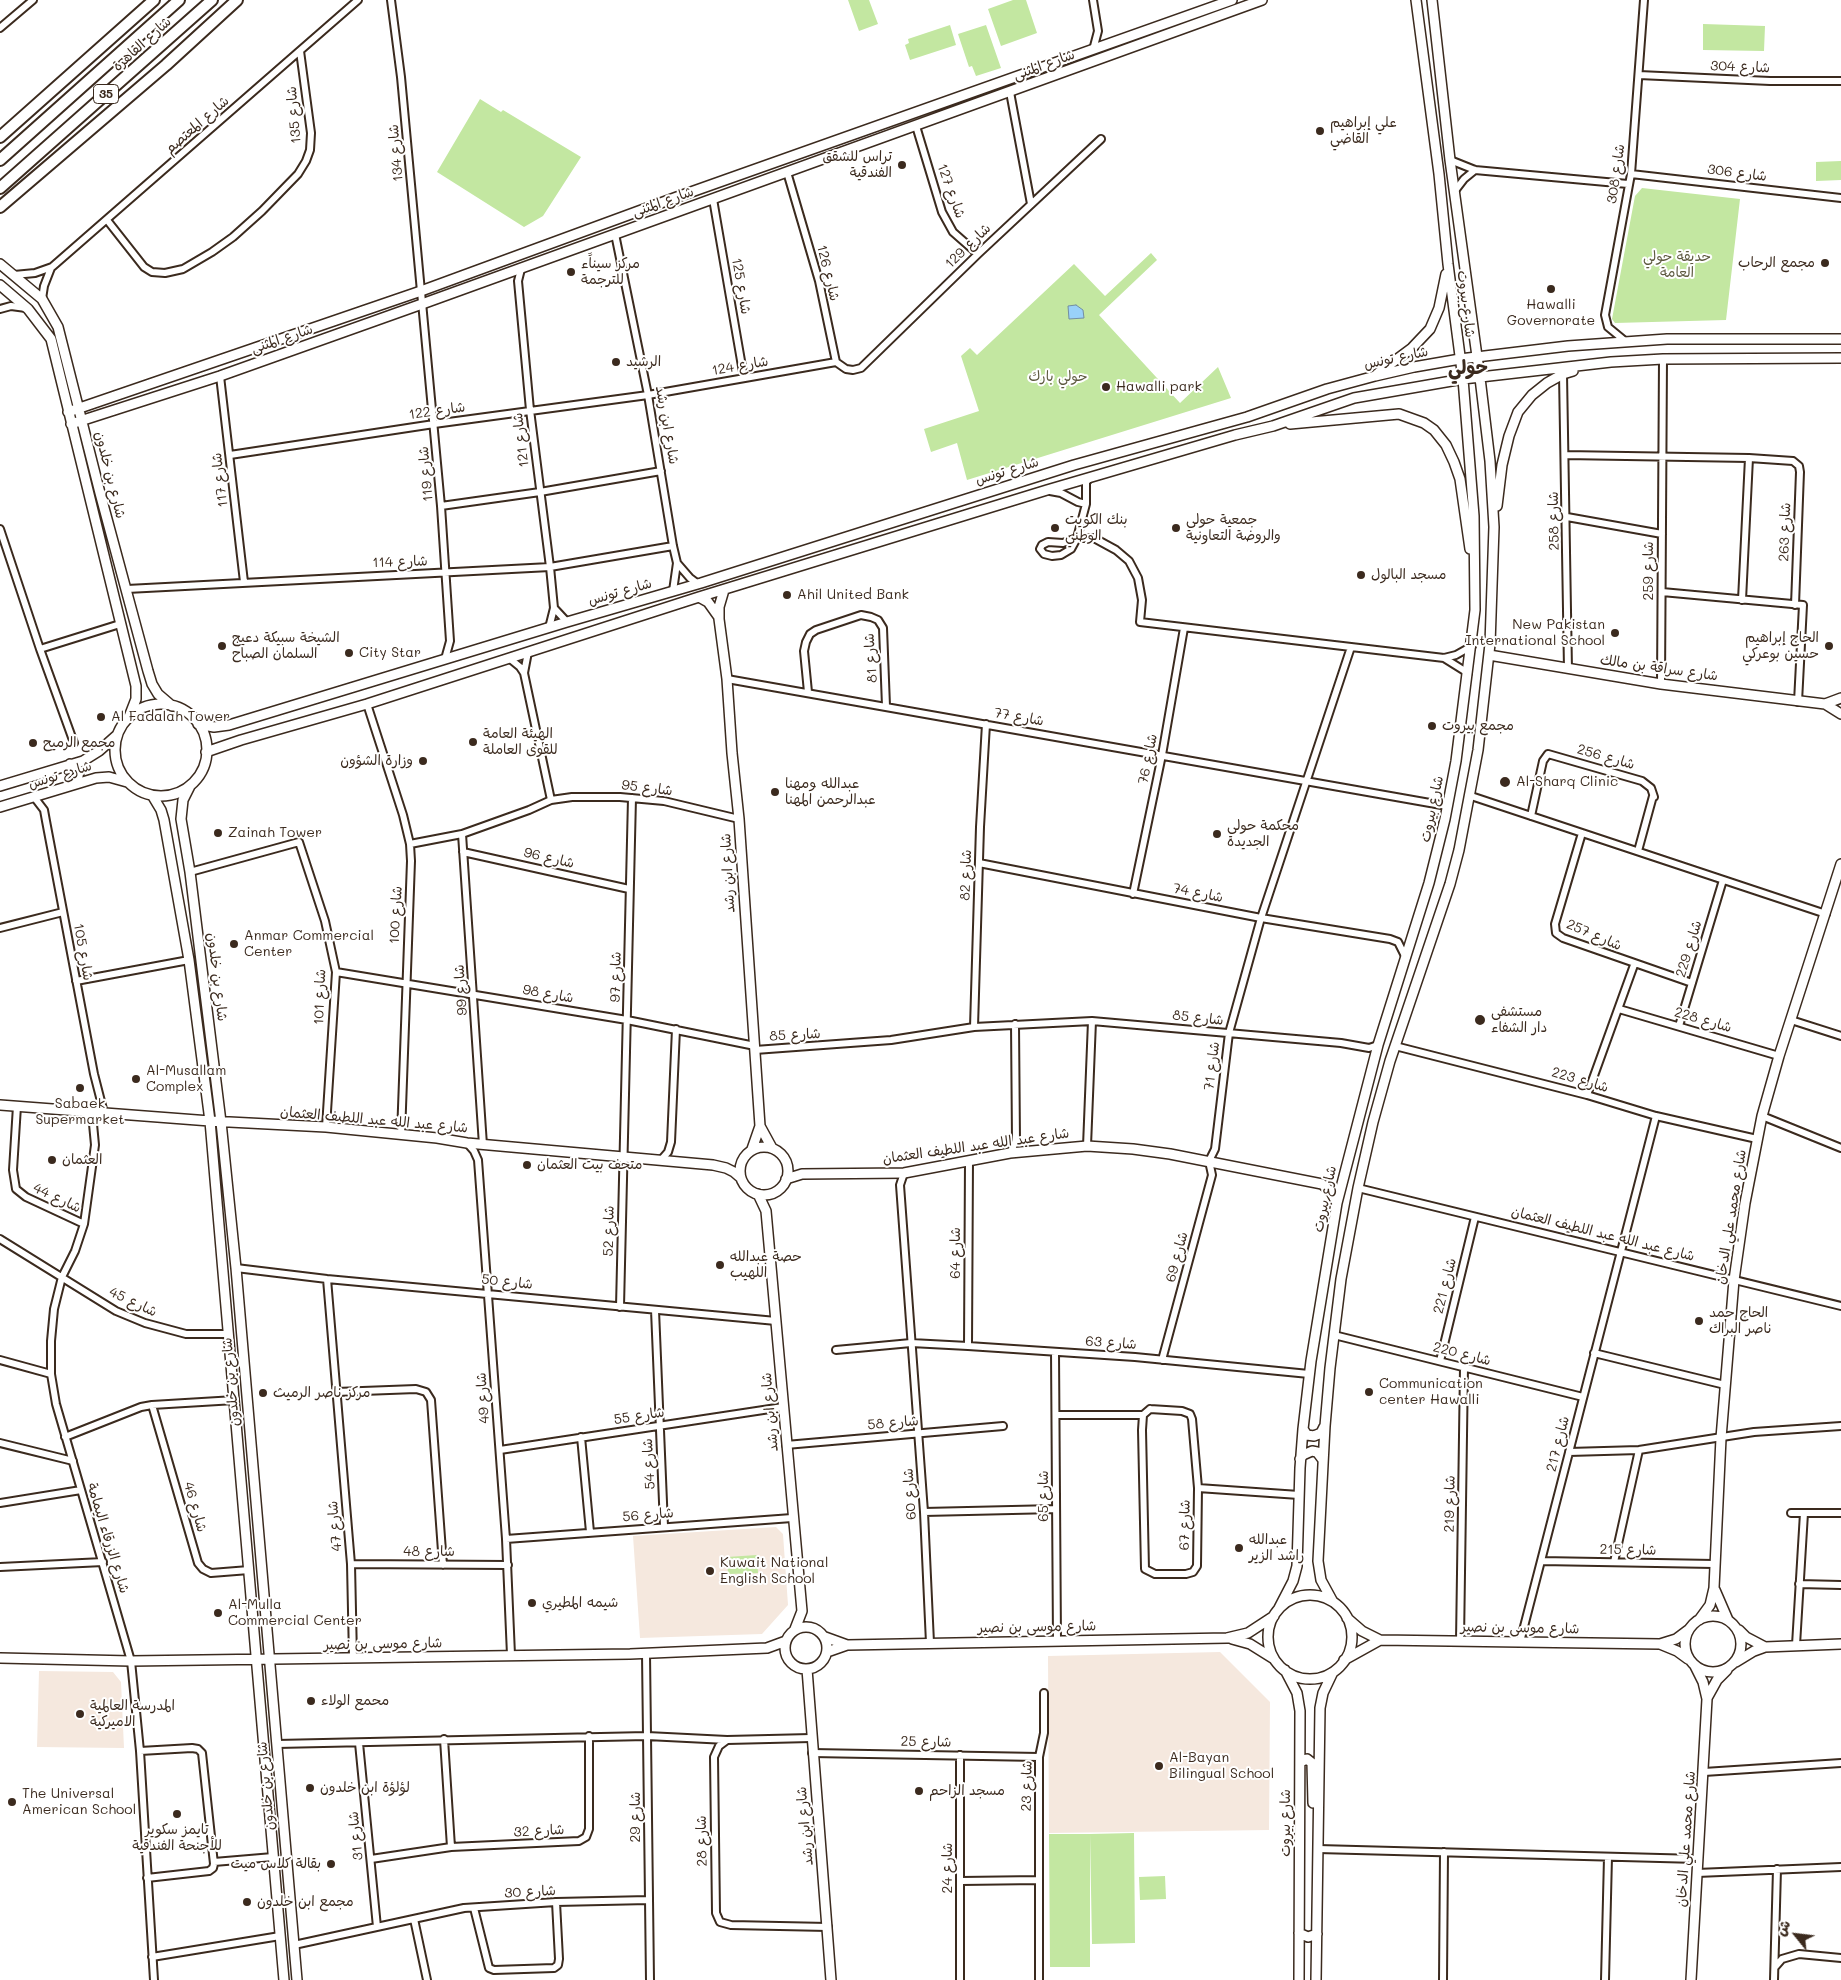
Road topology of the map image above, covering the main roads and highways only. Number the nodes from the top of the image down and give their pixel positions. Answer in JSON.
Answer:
{"nodes":[{"id":1,"x":154,"y":0,"type":"edge"},
{"id":2,"x":179,"y":0,"type":"edge"},
{"id":3,"x":212,"y":0,"type":"edge"},
{"id":4,"x":237,"y":0,"type":"edge"},
{"id":5,"x":0,"y":137,"type":"edge"},
{"id":6,"x":0,"y":160,"type":"edge"},
{"id":7,"x":0,"y":188,"type":"edge"},
{"id":8,"x":0,"y":209,"type":"edge"}],
"edges":[{"from":1,"to":5,"type":"main road"},
{"from":2,"to":6,"type":"main road","name":"شارع القاهرة","number":"35"},
{"from":3,"to":7,"type":"main road","name":"شارع القاهرة","number":"35"},
{"from":4,"to":8,"type":"main road"}]}
